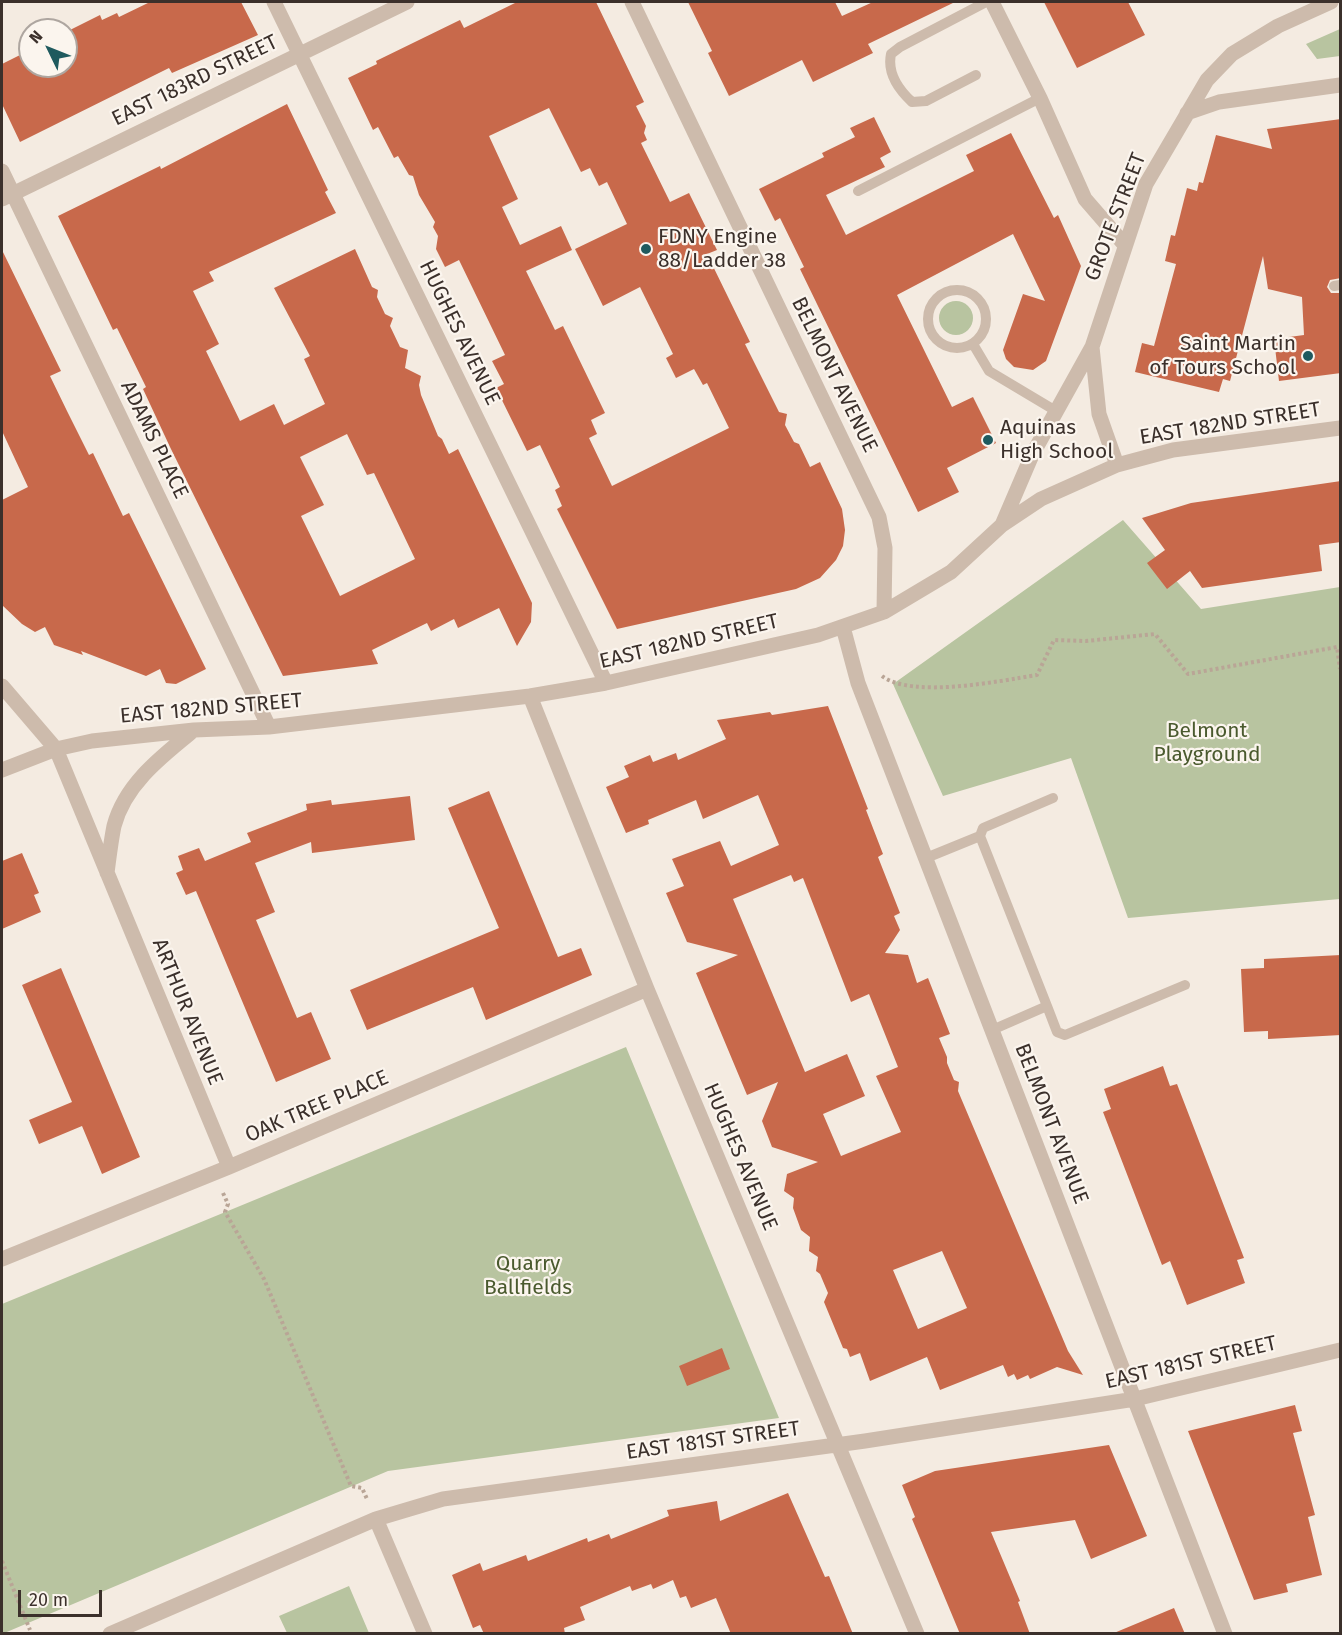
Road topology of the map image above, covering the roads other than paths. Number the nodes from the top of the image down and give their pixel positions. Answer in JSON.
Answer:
{"nodes":[{"id":1,"x":274,"y":2,"type":"edge"},
{"id":2,"x":407,"y":2,"type":"edge"},
{"id":3,"x":632,"y":2,"type":"edge"},
{"id":4,"x":986,"y":2,"type":"edge"},
{"id":5,"x":992,"y":2,"type":"edge"},
{"id":6,"x":1331,"y":2,"type":"edge"},
{"id":7,"x":300,"y":53,"type":"junction"},
{"id":8,"x":976,"y":75,"type":"dead end"},
{"id":9,"x":1341,"y":85,"type":"edge"},
{"id":10,"x":1040,"y":98,"type":"junction"},
{"id":11,"x":1187,"y":113,"type":"junction"},
{"id":12,"x":2,"y":171,"type":"edge"},
{"id":13,"x":858,"y":191,"type":"dead end"},
{"id":14,"x":7,"y":196,"type":"edge"},
{"id":15,"x":1124,"y":244,"type":"junction"},
{"id":16,"x":973,"y":344,"type":"junction"},
{"id":17,"x":1092,"y":347,"type":"junction"},
{"id":18,"x":1056,"y":411,"type":"junction"},
{"id":19,"x":1341,"y":428,"type":"edge"},
{"id":20,"x":1117,"y":465,"type":"junction"},
{"id":21,"x":1002,"y":525,"type":"junction"},
{"id":22,"x":884,"y":612,"type":"junction"},
{"id":23,"x":843,"y":627,"type":"junction"},
{"id":24,"x":606,"y":683,"type":"junction"},
{"id":25,"x":2,"y":686,"type":"edge"},
{"id":26,"x":530,"y":696,"type":"junction"},
{"id":27,"x":268,"y":727,"type":"junction"},
{"id":28,"x":194,"y":730,"type":"junction"},
{"id":29,"x":56,"y":749,"type":"junction"},
{"id":30,"x":2,"y":770,"type":"edge"},
{"id":31,"x":1053,"y":798,"type":"dead end"},
{"id":32,"x":980,"y":836,"type":"junction"},
{"id":33,"x":926,"y":858,"type":"junction"},
{"id":34,"x":107,"y":873,"type":"junction"},
{"id":35,"x":1185,"y":985,"type":"dead end"},
{"id":36,"x":646,"y":989,"type":"junction"},
{"id":37,"x":1047,"y":1006,"type":"junction"},
{"id":38,"x":992,"y":1030,"type":"junction"},
{"id":39,"x":229,"y":1167,"type":"junction"},
{"id":40,"x":2,"y":1258,"type":"edge"},
{"id":41,"x":1341,"y":1350,"type":"edge"},
{"id":42,"x":1135,"y":1399,"type":"junction"},
{"id":43,"x":839,"y":1444,"type":"junction"},
{"id":44,"x":376,"y":1519,"type":"junction"},
{"id":45,"x":110,"y":1634,"type":"edge"},
{"id":46,"x":425,"y":1634,"type":"edge"},
{"id":47,"x":917,"y":1634,"type":"edge"},
{"id":48,"x":1225,"y":1634,"type":"edge"}],
"edges":[{"from":1,"to":7,"type":"street","name":"HUGHES AVENUE"},
{"from":2,"to":7,"type":"street","name":"EAST 183RD STREET"},
{"from":3,"to":22,"type":"street","name":"BELMONT AVENUE"},
{"from":4,"to":8,"type":"lane"},
{"from":5,"to":10,"type":"street"},
{"from":6,"to":11,"type":"street","name":"GROTE STREET"},
{"from":7,"to":14,"type":"street","name":"EAST 183RD STREET"},
{"from":7,"to":24,"type":"street","name":"HUGHES AVENUE"},
{"from":9,"to":11,"type":"street"},
{"from":10,"to":13,"type":"lane"},
{"from":10,"to":15,"type":"street"},
{"from":11,"to":15,"type":"street","name":"GROTE STREET"},
{"from":12,"to":14,"type":"street","name":"ADAMS PLACE"},
{"from":14,"to":27,"type":"street","name":"ADAMS PLACE"},
{"from":15,"to":17,"type":"street","name":"GROTE STREET"},
{"from":16,"to":16,"type":"lane"},
{"from":16,"to":18,"type":"lane"},
{"from":17,"to":18,"type":"street","name":"GROTE STREET"},
{"from":17,"to":20,"type":"street","name":"GROTE STREET"},
{"from":18,"to":21,"type":"street","name":"GROTE STREET"},
{"from":19,"to":20,"type":"street","name":"EAST 182ND STREET"},
{"from":20,"to":21,"type":"street","name":"EAST 182ND STREET"},
{"from":21,"to":22,"type":"street","name":"EAST 182ND STREET"},
{"from":22,"to":23,"type":"street","name":"EAST 182ND STREET"},
{"from":23,"to":24,"type":"street","name":"EAST 182ND STREET"},
{"from":23,"to":33,"type":"street","name":"BELMONT AVENUE"},
{"from":24,"to":26,"type":"street","name":"EAST 182ND STREET"},
{"from":25,"to":29,"type":"street","name":"ARTHUR AVENUE"},
{"from":26,"to":27,"type":"street","name":"EAST 182ND STREET"},
{"from":26,"to":36,"type":"street","name":"HUGHES AVENUE"},
{"from":27,"to":28,"type":"street","name":"EAST 182ND STREET"},
{"from":28,"to":29,"type":"street","name":"EAST 182ND STREET"},
{"from":28,"to":34,"type":"street"},
{"from":29,"to":30,"type":"street","name":"EAST 182ND STREET"},
{"from":29,"to":34,"type":"street","name":"ARTHUR AVENUE"},
{"from":31,"to":32,"type":"lane"},
{"from":32,"to":33,"type":"lane"},
{"from":32,"to":37,"type":"lane"},
{"from":33,"to":38,"type":"street","name":"BELMONT AVENUE"},
{"from":34,"to":39,"type":"street","name":"ARTHUR AVENUE"},
{"from":35,"to":37,"type":"lane"},
{"from":36,"to":39,"type":"street","name":"OAK TREE PLACE"},
{"from":36,"to":43,"type":"street","name":"HUGHES AVENUE"},
{"from":37,"to":38,"type":"lane"},
{"from":38,"to":42,"type":"street","name":"BELMONT AVENUE"},
{"from":39,"to":40,"type":"street","name":"OAK TREE PLACE"},
{"from":41,"to":42,"type":"street","name":"EAST 181ST STREET"},
{"from":42,"to":43,"type":"street","name":"EAST 181ST STREET"},
{"from":42,"to":48,"type":"street","name":"BELMONT AVENUE"},
{"from":43,"to":44,"type":"street","name":"EAST 181ST STREET"},
{"from":43,"to":47,"type":"street","name":"HUGHES AVENUE"},
{"from":44,"to":45,"type":"street","name":"EAST 181ST STREET"},
{"from":44,"to":46,"type":"street"}]}
